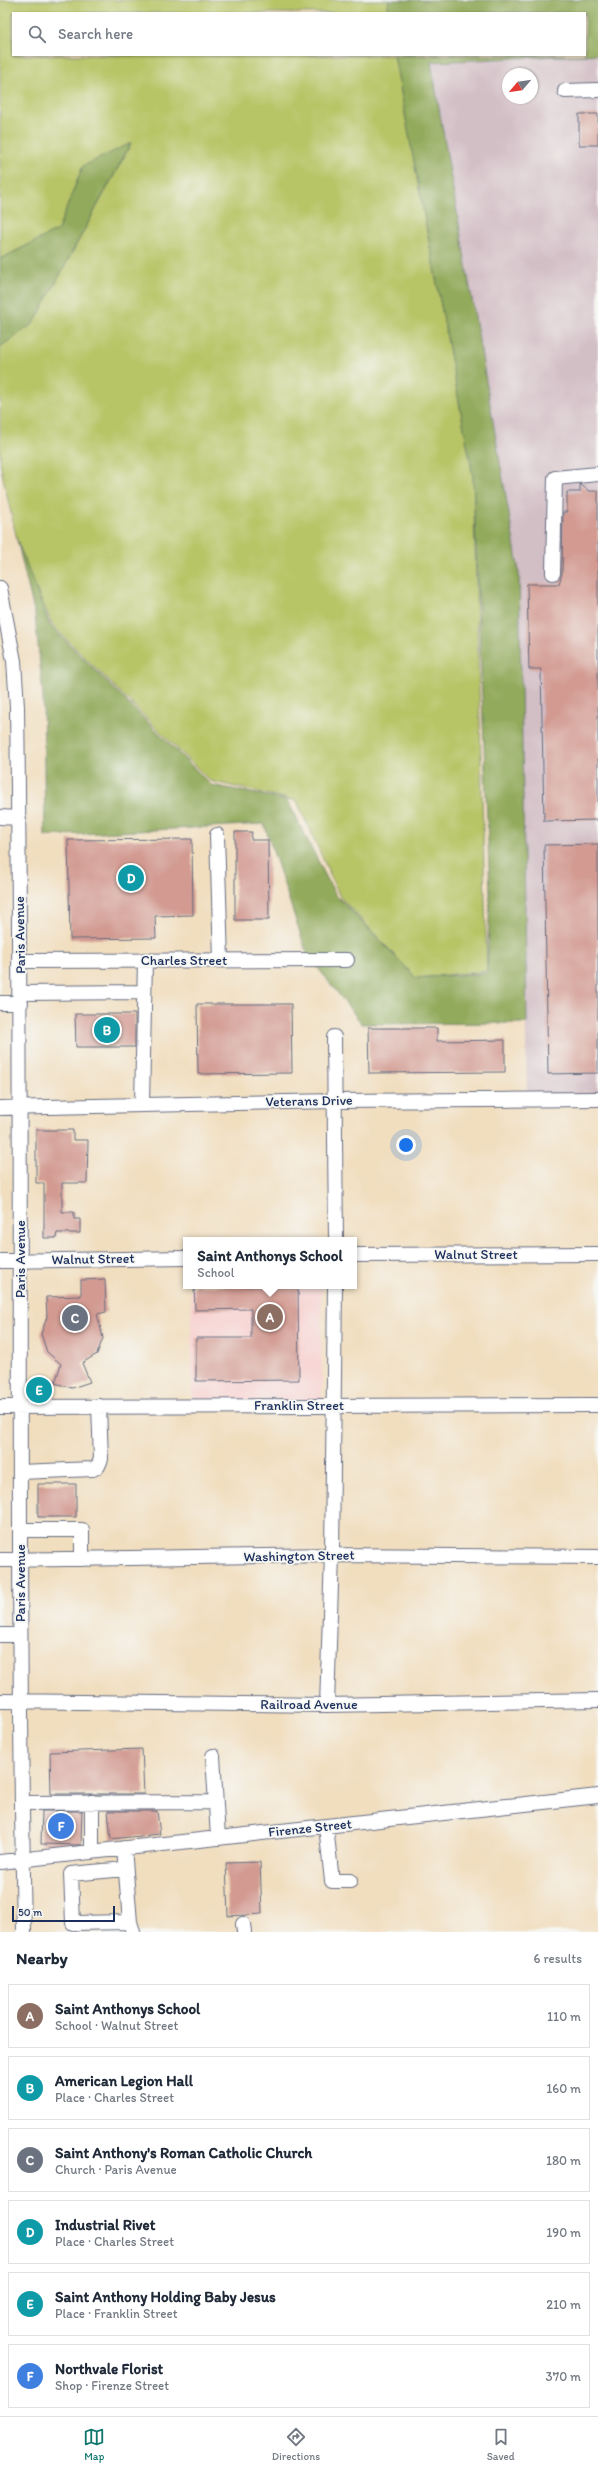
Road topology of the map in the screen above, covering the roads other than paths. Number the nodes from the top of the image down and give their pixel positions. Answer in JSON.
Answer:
{"nodes":[{"id":1,"x":598,"y":90,"type":"edge"},
{"id":2,"x":565,"y":91,"type":"dead end"},
{"id":3,"x":598,"y":474,"type":"edge"},
{"id":4,"x":553,"y":573,"type":"dead end"},
{"id":5,"x":0,"y":588,"type":"edge"},
{"id":6,"x":3,"y":614,"type":"edge"},
{"id":7,"x":0,"y":817,"type":"edge"},
{"id":8,"x":19,"y":818,"type":"junction"},
{"id":9,"x":217,"y":835,"type":"dead end"},
{"id":10,"x":145,"y":960,"type":"junction"},
{"id":11,"x":221,"y":960,"type":"junction"},
{"id":12,"x":347,"y":960,"type":"dead end"},
{"id":13,"x":21,"y":961,"type":"junction"},
{"id":14,"x":144,"y":992,"type":"junction"},
{"id":15,"x":21,"y":998,"type":"junction"},
{"id":16,"x":0,"y":1003,"type":"edge"},
{"id":17,"x":334,"y":1037,"type":"dead end"},
{"id":18,"x":598,"y":1099,"type":"edge"},
{"id":19,"x":336,"y":1101,"type":"junction"},
{"id":20,"x":142,"y":1104,"type":"junction"},
{"id":21,"x":20,"y":1106,"type":"junction"},
{"id":22,"x":0,"y":1108,"type":"edge"},
{"id":23,"x":336,"y":1237,"type":"edge"},
{"id":24,"x":598,"y":1254,"type":"edge"},
{"id":25,"x":357,"y":1255,"type":"edge"},
{"id":26,"x":183,"y":1258,"type":"edge"},
{"id":27,"x":0,"y":1261,"type":"edge"},
{"id":28,"x":21,"y":1261,"type":"junction"},
{"id":29,"x":336,"y":1289,"type":"edge"},
{"id":30,"x":333,"y":1405,"type":"junction"},
{"id":31,"x":598,"y":1405,"type":"edge"},
{"id":32,"x":20,"y":1406,"type":"junction"},
{"id":33,"x":99,"y":1406,"type":"junction"},
{"id":34,"x":0,"y":1407,"type":"edge"},
{"id":35,"x":20,"y":1472,"type":"junction"},
{"id":36,"x":20,"y":1530,"type":"junction"},
{"id":37,"x":332,"y":1555,"type":"junction"},
{"id":38,"x":598,"y":1557,"type":"edge"},
{"id":39,"x":82,"y":1559,"type":"junction"},
{"id":40,"x":0,"y":1560,"type":"edge"},
{"id":41,"x":19,"y":1560,"type":"junction"},
{"id":42,"x":0,"y":1635,"type":"edge"},
{"id":43,"x":20,"y":1635,"type":"junction"},
{"id":44,"x":598,"y":1700,"type":"edge"},
{"id":45,"x":0,"y":1701,"type":"edge"},
{"id":46,"x":21,"y":1701,"type":"junction"},
{"id":47,"x":327,"y":1705,"type":"junction"},
{"id":48,"x":213,"y":1756,"type":"dead end"},
{"id":49,"x":598,"y":1796,"type":"edge"},
{"id":50,"x":92,"y":1802,"type":"junction"},
{"id":51,"x":216,"y":1802,"type":"junction"},
{"id":52,"x":22,"y":1803,"type":"junction"},
{"id":53,"x":326,"y":1826,"type":"junction"},
{"id":54,"x":218,"y":1838,"type":"junction"},
{"id":55,"x":124,"y":1848,"type":"junction"},
{"id":56,"x":92,"y":1852,"type":"junction"},
{"id":57,"x":22,"y":1859,"type":"junction"},
{"id":58,"x":0,"y":1862,"type":"edge"},
{"id":59,"x":125,"y":1869,"type":"junction"},
{"id":60,"x":350,"y":1880,"type":"dead end"},
{"id":61,"x":131,"y":1927,"type":"edge"},
{"id":62,"x":24,"y":1932,"type":"edge"},
{"id":63,"x":118,"y":1932,"type":"edge"}],
"edges":[{"from":1,"to":2,"type":"street"},
{"from":3,"to":4,"type":"street"},
{"from":5,"to":6,"type":"street","name":"Paris Avenue"},
{"from":6,"to":8,"type":"street","name":"Paris Avenue"},
{"from":7,"to":8,"type":"street"},
{"from":8,"to":13,"type":"street","name":"Paris Avenue"},
{"from":9,"to":11,"type":"street"},
{"from":10,"to":11,"type":"street","name":"Charles Street"},
{"from":10,"to":13,"type":"street","name":"Charles Street"},
{"from":10,"to":14,"type":"street"},
{"from":11,"to":12,"type":"street","name":"Charles Street"},
{"from":13,"to":15,"type":"street","name":"Paris Avenue"},
{"from":14,"to":15,"type":"street"},
{"from":14,"to":20,"type":"street"},
{"from":15,"to":16,"type":"street"},
{"from":15,"to":21,"type":"street","name":"Paris Avenue"},
{"from":17,"to":19,"type":"street"},
{"from":18,"to":19,"type":"street","name":"Veterans Drive"},
{"from":19,"to":20,"type":"street","name":"Veterans Drive"},
{"from":19,"to":23,"type":"street"},
{"from":20,"to":21,"type":"street","name":"Veterans Drive"},
{"from":21,"to":22,"type":"street","name":"Veterans Drive"},
{"from":21,"to":28,"type":"street","name":"Paris Avenue"},
{"from":24,"to":25,"type":"street","name":"Walnut Street"},
{"from":26,"to":28,"type":"street","name":"Walnut Street"},
{"from":27,"to":28,"type":"street","name":"Walnut Street"},
{"from":28,"to":32,"type":"street","name":"Paris Avenue"},
{"from":29,"to":30,"type":"street"},
{"from":30,"to":31,"type":"street","name":"Franklin Street"},
{"from":30,"to":33,"type":"street","name":"Franklin Street"},
{"from":30,"to":37,"type":"street"},
{"from":32,"to":33,"type":"street","name":"Franklin Street"},
{"from":32,"to":34,"type":"street","name":"Franklin Street"},
{"from":32,"to":35,"type":"street","name":"Paris Avenue"},
{"from":33,"to":35,"type":"street"},
{"from":35,"to":36,"type":"street","name":"Paris Avenue"},
{"from":36,"to":39,"type":"street"},
{"from":36,"to":41,"type":"street","name":"Paris Avenue"},
{"from":37,"to":38,"type":"street","name":"Washington Street"},
{"from":37,"to":39,"type":"street","name":"Washington Street"},
{"from":37,"to":47,"type":"street"},
{"from":39,"to":41,"type":"street","name":"Washington Street"},
{"from":40,"to":41,"type":"street","name":"Washington Street"},
{"from":41,"to":43,"type":"street","name":"Paris Avenue"},
{"from":42,"to":43,"type":"street"},
{"from":43,"to":46,"type":"street","name":"Paris Avenue"},
{"from":44,"to":47,"type":"street","name":"Railroad Avenue"},
{"from":45,"to":46,"type":"street","name":"Railroad Avenue"},
{"from":46,"to":47,"type":"street","name":"Railroad Avenue"},
{"from":46,"to":52,"type":"street","name":"Paris Avenue"},
{"from":48,"to":51,"type":"street"},
{"from":49,"to":53,"type":"street","name":"Firenze Street"},
{"from":50,"to":51,"type":"street"},
{"from":50,"to":52,"type":"street"},
{"from":50,"to":56,"type":"street"},
{"from":51,"to":54,"type":"street"},
{"from":52,"to":57,"type":"street","name":"Paris Avenue"},
{"from":53,"to":54,"type":"street","name":"Firenze Street"},
{"from":53,"to":60,"type":"street"},
{"from":54,"to":55,"type":"street","name":"Firenze Street"},
{"from":55,"to":56,"type":"street","name":"Firenze Street"},
{"from":55,"to":59,"type":"street"},
{"from":56,"to":57,"type":"street","name":"Firenze Street"},
{"from":57,"to":58,"type":"street","name":"Firenze Street"},
{"from":57,"to":62,"type":"street","name":"Paris Avenue"},
{"from":59,"to":61,"type":"street"},
{"from":59,"to":61,"type":"street"},
{"from":61,"to":63,"type":"street"}]}
